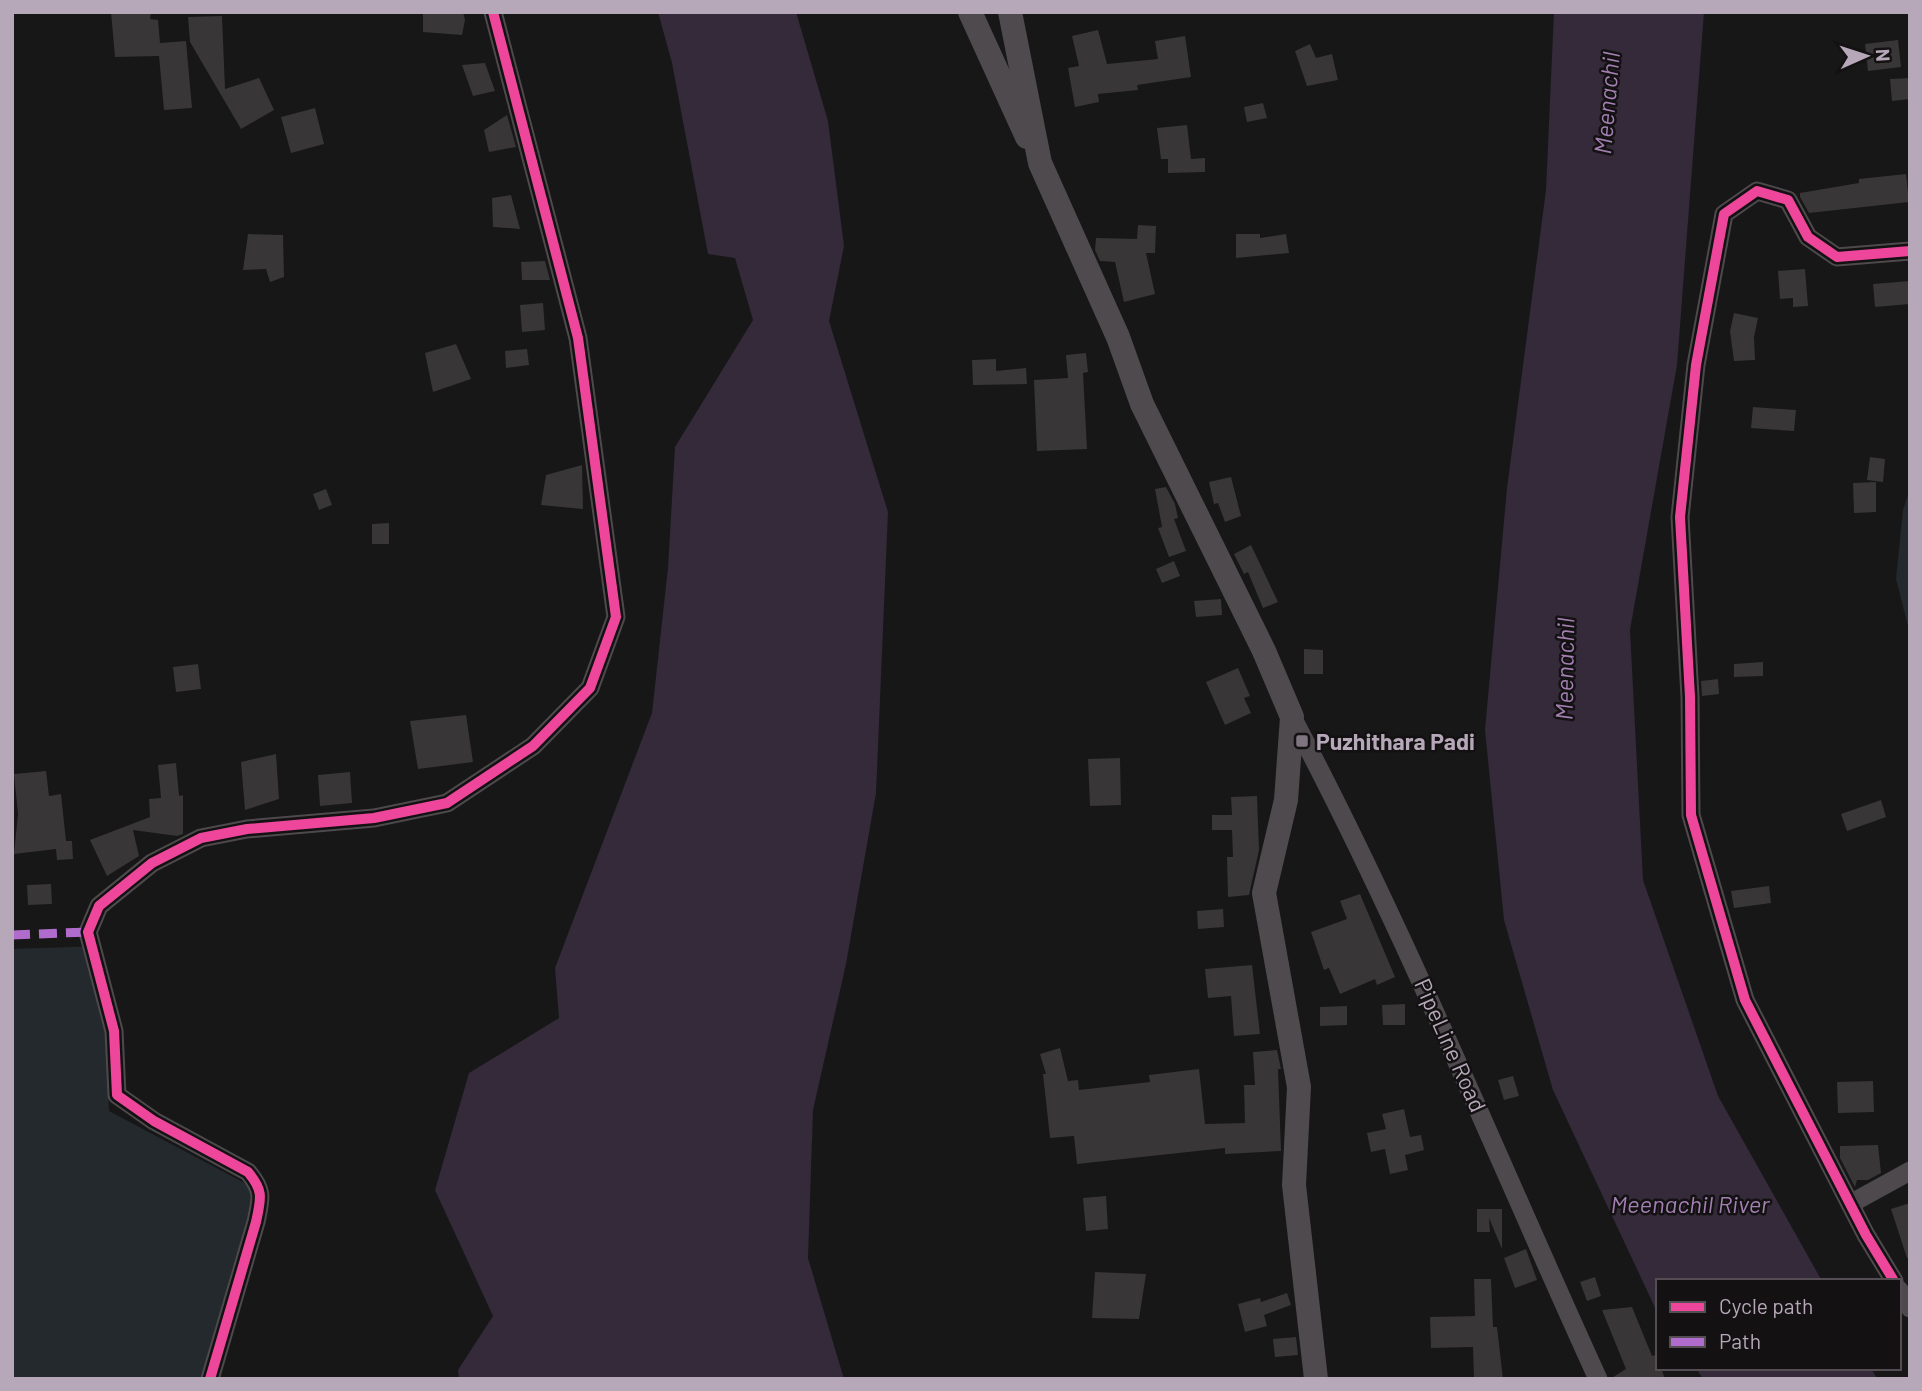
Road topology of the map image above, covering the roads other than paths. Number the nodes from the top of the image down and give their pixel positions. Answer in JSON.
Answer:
{"nodes":[{"id":1,"x":493,"y":12,"type":"edge"},
{"id":2,"x":970,"y":12,"type":"edge"},
{"id":3,"x":1010,"y":12,"type":"edge"},
{"id":4,"x":1040,"y":163,"type":"junction"},
{"id":5,"x":1910,"y":251,"type":"edge"},
{"id":6,"x":1292,"y":718,"type":"junction"},
{"id":7,"x":1910,"y":1171,"type":"edge"},
{"id":8,"x":1850,"y":1204,"type":"junction"},
{"id":9,"x":1893,"y":1279,"type":"edge"},
{"id":10,"x":210,"y":1379,"type":"edge"},
{"id":11,"x":1316,"y":1379,"type":"edge"},
{"id":12,"x":1598,"y":1379,"type":"edge"}],
"edges":[{"from":1,"to":10,"type":"street"},
{"from":2,"to":4,"type":"main road"},
{"from":3,"to":4,"type":"main road"},
{"from":4,"to":6,"type":"main road"},
{"from":5,"to":8,"type":"street"},
{"from":6,"to":11,"type":"main road"},
{"from":6,"to":12,"type":"street","name":"PipeLine Road"},
{"from":7,"to":8,"type":"street"},
{"from":8,"to":9,"type":"street"}]}
